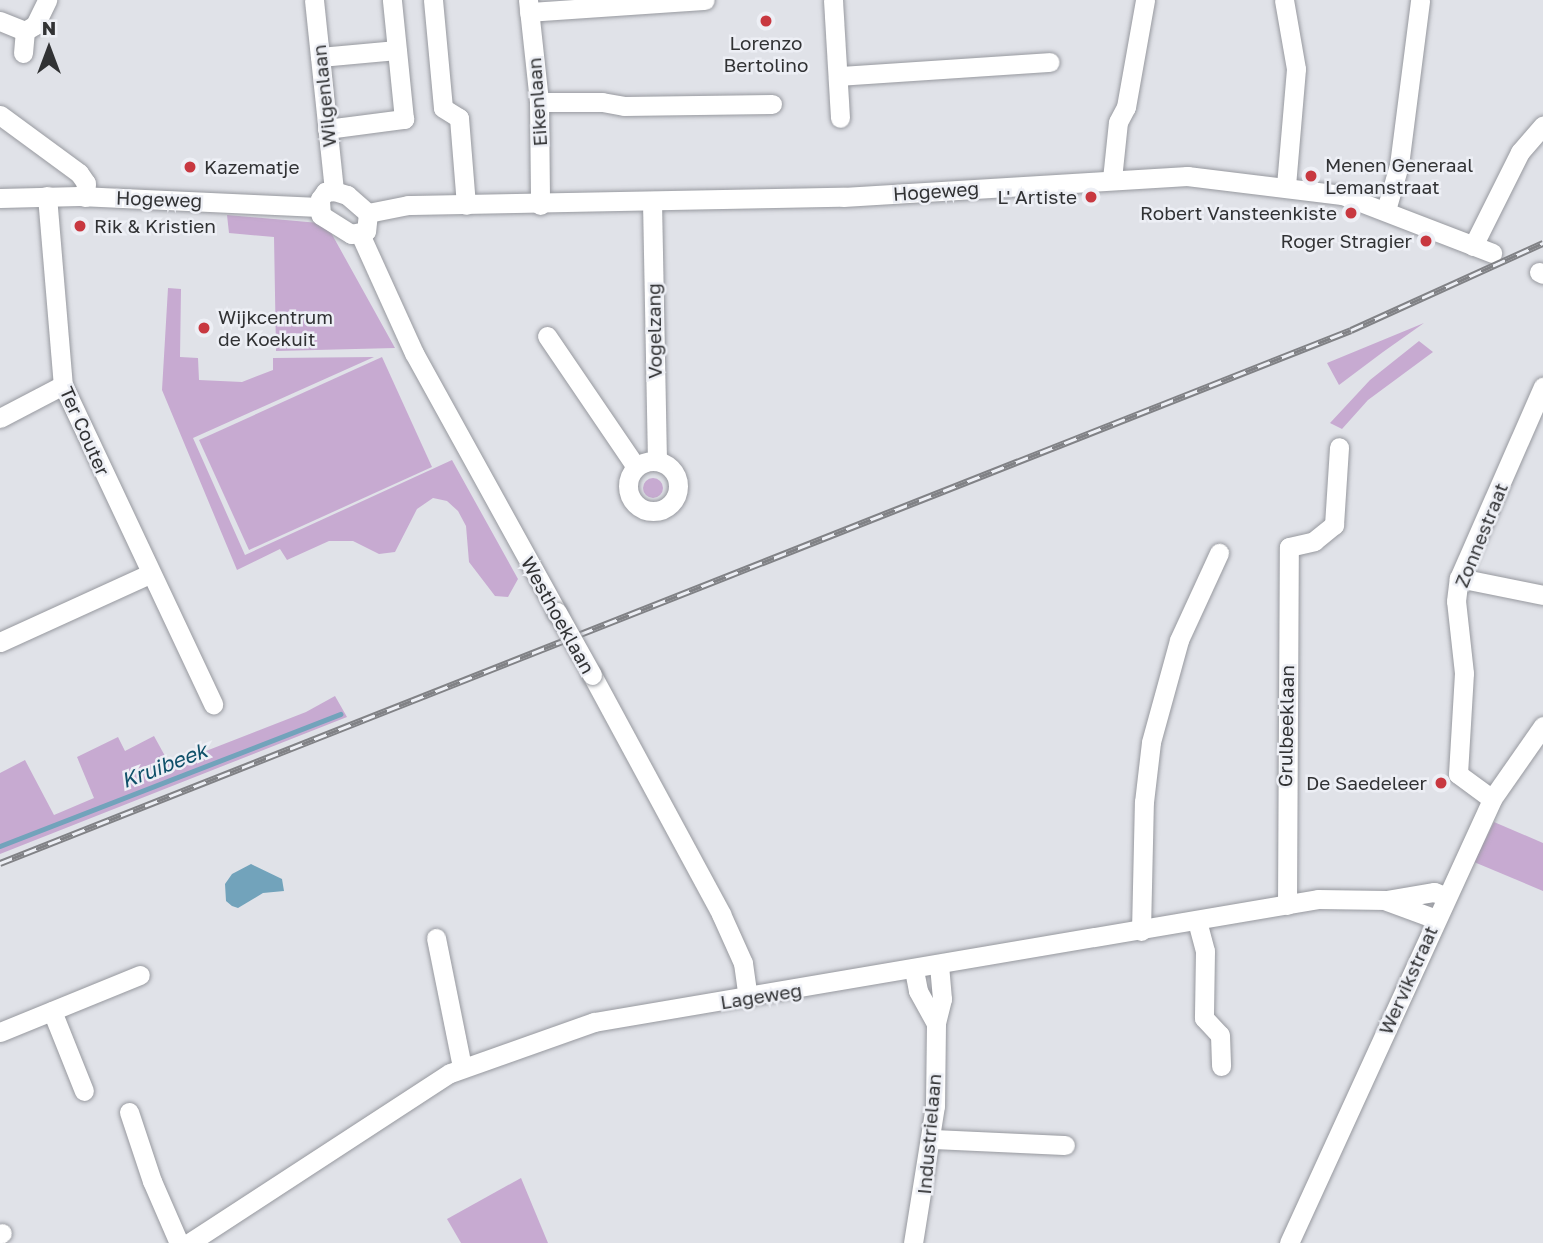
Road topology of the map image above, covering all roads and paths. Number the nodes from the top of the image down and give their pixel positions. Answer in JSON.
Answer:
{"nodes":[{"id":1,"x":47,"y":0,"type":"edge"},
{"id":2,"x":314,"y":0,"type":"edge"},
{"id":3,"x":392,"y":0,"type":"edge"},
{"id":4,"x":433,"y":0,"type":"edge"},
{"id":5,"x":705,"y":0,"type":"edge"},
{"id":6,"x":833,"y":0,"type":"edge"},
{"id":7,"x":1145,"y":0,"type":"edge"},
{"id":8,"x":1284,"y":0,"type":"edge"},
{"id":9,"x":1420,"y":0,"type":"edge"},
{"id":10,"x":528,"y":6,"type":"edge"},
{"id":11,"x":0,"y":21,"type":"edge"},
{"id":12,"x":25,"y":30,"type":"junction"},
{"id":13,"x":397,"y":50,"type":"junction"},
{"id":14,"x":23,"y":53,"type":"dead end"},
{"id":15,"x":320,"y":57,"type":"junction"},
{"id":16,"x":1050,"y":62,"type":"dead end"},
{"id":17,"x":839,"y":76,"type":"junction"},
{"id":18,"x":539,"y":102,"type":"junction"},
{"id":19,"x":772,"y":104,"type":"dead end"},
{"id":20,"x":0,"y":115,"type":"edge"},
{"id":21,"x":840,"y":118,"type":"dead end"},
{"id":22,"x":1543,"y":126,"type":"edge"},
{"id":23,"x":327,"y":129,"type":"junction"},
{"id":24,"x":1112,"y":179,"type":"junction"},
{"id":25,"x":1286,"y":185,"type":"junction"},
{"id":26,"x":334,"y":191,"type":"junction"},
{"id":27,"x":47,"y":196,"type":"junction"},
{"id":28,"x":85,"y":197,"type":"junction"},
{"id":29,"x":0,"y":198,"type":"edge"},
{"id":30,"x":652,"y":201,"type":"junction"},
{"id":31,"x":466,"y":205,"type":"junction"},
{"id":32,"x":540,"y":205,"type":"junction"},
{"id":33,"x":318,"y":207,"type":"junction"},
{"id":34,"x":1386,"y":210,"type":"junction"},
{"id":35,"x":368,"y":213,"type":"junction"},
{"id":36,"x":360,"y":234,"type":"junction"},
{"id":37,"x":1473,"y":246,"type":"junction"},
{"id":38,"x":1492,"y":253,"type":"dead end"},
{"id":39,"x":547,"y":336,"type":"dead end"},
{"id":40,"x":63,"y":385,"type":"junction"},
{"id":41,"x":1543,"y":387,"type":"edge"},
{"id":42,"x":0,"y":418,"type":"edge"},
{"id":43,"x":1339,"y":447,"type":"dead end"},
{"id":44,"x":657,"y":461,"type":"junction"},
{"id":45,"x":636,"y":467,"type":"junction"},
{"id":46,"x":1219,"y":553,"type":"dead end"},
{"id":47,"x":149,"y":574,"type":"junction"},
{"id":48,"x":1459,"y":578,"type":"junction"},
{"id":49,"x":1543,"y":595,"type":"edge"},
{"id":50,"x":0,"y":642,"type":"edge"},
{"id":51,"x":213,"y":704,"type":"dead end"},
{"id":52,"x":1543,"y":726,"type":"edge"},
{"id":53,"x":1492,"y":799,"type":"junction"},
{"id":54,"x":1445,"y":896,"type":"junction"},
{"id":55,"x":1386,"y":900,"type":"junction"},
{"id":56,"x":1287,"y":905,"type":"junction"},
{"id":57,"x":1436,"y":919,"type":"junction"},
{"id":58,"x":1197,"y":921,"type":"junction"},
{"id":59,"x":1141,"y":931,"type":"junction"},
{"id":60,"x":436,"y":938,"type":"dead end"},
{"id":61,"x":939,"y":966,"type":"junction"},
{"id":62,"x":914,"y":970,"type":"junction"},
{"id":63,"x":140,"y":975,"type":"dead end"},
{"id":64,"x":748,"y":998,"type":"junction"},
{"id":65,"x":52,"y":1012,"type":"junction"},
{"id":66,"x":936,"y":1023,"type":"junction"},
{"id":67,"x":0,"y":1032,"type":"edge"},
{"id":68,"x":1221,"y":1066,"type":"dead end"},
{"id":69,"x":462,"y":1068,"type":"junction"},
{"id":70,"x":84,"y":1091,"type":"dead end"},
{"id":71,"x":129,"y":1112,"type":"dead end"},
{"id":72,"x":932,"y":1139,"type":"junction"},
{"id":73,"x":1065,"y":1145,"type":"dead end"},
{"id":74,"x":180,"y":1243,"type":"edge"},
{"id":75,"x":189,"y":1243,"type":"edge"},
{"id":76,"x":913,"y":1243,"type":"edge"},
{"id":77,"x":1289,"y":1243,"type":"edge"}],
"edges":[{"from":1,"to":12,"type":"street"},
{"from":2,"to":15,"type":"street","name":"Wilgenlaan"},
{"from":3,"to":13,"type":"street"},
{"from":4,"to":31,"type":"street"},
{"from":5,"to":10,"type":"street"},
{"from":6,"to":17,"type":"street"},
{"from":7,"to":24,"type":"street"},
{"from":8,"to":25,"type":"street"},
{"from":9,"to":34,"type":"street"},
{"from":10,"to":18,"type":"street","name":"Eikenlaan"},
{"from":11,"to":12,"type":"street"},
{"from":12,"to":14,"type":"street"},
{"from":13,"to":15,"type":"street"},
{"from":13,"to":23,"type":"street"},
{"from":15,"to":23,"type":"street","name":"Wilgenlaan"},
{"from":16,"to":17,"type":"street"},
{"from":17,"to":21,"type":"street"},
{"from":18,"to":19,"type":"street"},
{"from":18,"to":32,"type":"street","name":"Eikenlaan"},
{"from":20,"to":28,"type":"street"},
{"from":22,"to":37,"type":"street"},
{"from":23,"to":26,"type":"street","name":"Wilgenlaan"},
{"from":24,"to":25,"type":"street","name":"Hogeweg"},
{"from":24,"to":30,"type":"street","name":"Hogeweg"},
{"from":25,"to":34,"type":"street","name":"Hogeweg"},
{"from":26,"to":33,"type":"street"},
{"from":26,"to":35,"type":"street"},
{"from":27,"to":28,"type":"street","name":"Hogeweg"},
{"from":27,"to":29,"type":"street","name":"Hogeweg"},
{"from":27,"to":40,"type":"street","name":"Ter Couter"},
{"from":28,"to":33,"type":"street","name":"Hogeweg"},
{"from":30,"to":32,"type":"street","name":"Hogeweg"},
{"from":30,"to":44,"type":"street","name":"Vogelzang"},
{"from":31,"to":32,"type":"street","name":"Hogeweg"},
{"from":31,"to":35,"type":"street","name":"Hogeweg"},
{"from":33,"to":36,"type":"street"},
{"from":34,"to":37,"type":"street","name":"Hogeweg"},
{"from":35,"to":36,"type":"street"},
{"from":36,"to":64,"type":"street","name":"Westhoeklaan","bridge":true},
{"from":37,"to":38,"type":"street","name":"Hogeweg"},
{"from":39,"to":45,"type":"street"},
{"from":40,"to":42,"type":"street"},
{"from":40,"to":47,"type":"street","name":"Ter Couter"},
{"from":41,"to":48,"type":"street","name":"Zonnestraat"},
{"from":43,"to":56,"type":"street","name":"Grulbeeklaan"},
{"from":44,"to":45,"type":"street"},
{"from":44,"to":45,"type":"street"},
{"from":46,"to":59,"type":"street"},
{"from":47,"to":50,"type":"street"},
{"from":47,"to":51,"type":"street","name":"Ter Couter"},
{"from":48,"to":49,"type":"street"},
{"from":48,"to":53,"type":"street","name":"Zonnestraat"},
{"from":52,"to":53,"type":"street","name":"Wervikstraat"},
{"from":53,"to":54,"type":"street","name":"Wervikstraat"},
{"from":54,"to":55,"type":"street","name":"Lageweg"},
{"from":54,"to":57,"type":"street","name":"Wervikstraat"},
{"from":55,"to":56,"type":"street","name":"Lageweg"},
{"from":55,"to":57,"type":"street","name":"Lageweg"},
{"from":56,"to":58,"type":"street","name":"Lageweg"},
{"from":57,"to":77,"type":"street","name":"Wervikstraat"},
{"from":58,"to":59,"type":"street","name":"Lageweg"},
{"from":58,"to":68,"type":"street"},
{"from":59,"to":61,"type":"street","name":"Lageweg"},
{"from":60,"to":69,"type":"street"},
{"from":61,"to":62,"type":"street","name":"Lageweg"},
{"from":61,"to":66,"type":"street","name":"Industrielaan"},
{"from":62,"to":64,"type":"street","name":"Lageweg"},
{"from":62,"to":66,"type":"street"},
{"from":63,"to":65,"type":"street"},
{"from":64,"to":69,"type":"street","name":"Lageweg"},
{"from":65,"to":67,"type":"street"},
{"from":65,"to":70,"type":"street"},
{"from":66,"to":72,"type":"street","name":"Industrielaan"},
{"from":69,"to":75,"type":"street","name":"Lageweg"},
{"from":71,"to":74,"type":"street"},
{"from":72,"to":73,"type":"street"},
{"from":72,"to":76,"type":"street","name":"Industrielaan"}]}
